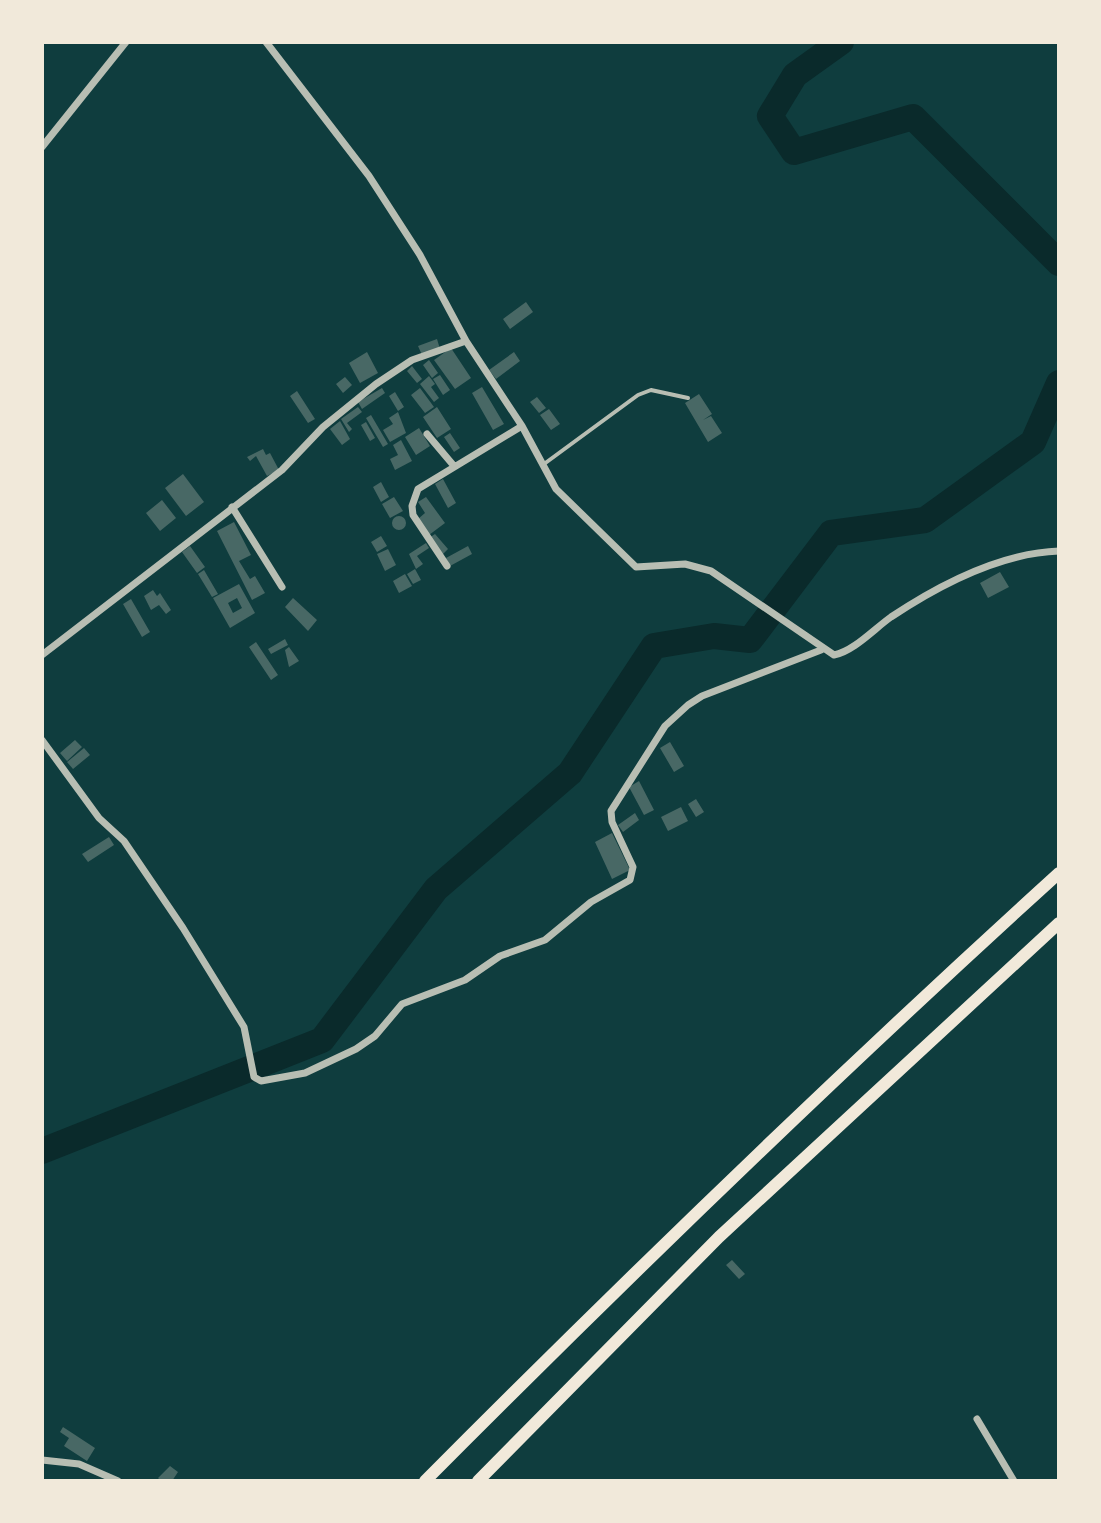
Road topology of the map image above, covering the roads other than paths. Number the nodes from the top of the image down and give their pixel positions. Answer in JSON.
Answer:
{"nodes":[{"id":1,"x":126,"y":42,"type":"edge"},
{"id":2,"x":266,"y":42,"type":"edge"},
{"id":3,"x":42,"y":147,"type":"edge"},
{"id":4,"x":466,"y":341,"type":"junction"},
{"id":5,"x":688,"y":398,"type":"dead end"},
{"id":6,"x":522,"y":426,"type":"junction"},
{"id":7,"x":427,"y":434,"type":"dead end"},
{"id":8,"x":454,"y":466,"type":"junction"},
{"id":9,"x":542,"y":466,"type":"junction"},
{"id":10,"x":232,"y":507,"type":"junction"},
{"id":11,"x":1059,"y":551,"type":"edge"},
{"id":12,"x":447,"y":566,"type":"dead end"},
{"id":13,"x":282,"y":587,"type":"dead end"},
{"id":14,"x":821,"y":650,"type":"junction"},
{"id":15,"x":42,"y":655,"type":"edge"},
{"id":16,"x":42,"y":740,"type":"edge"},
{"id":17,"x":1059,"y":873,"type":"edge"},
{"id":18,"x":1059,"y":923,"type":"edge"},
{"id":19,"x":977,"y":1419,"type":"dead end"},
{"id":20,"x":42,"y":1460,"type":"edge"},
{"id":21,"x":118,"y":1481,"type":"edge"},
{"id":22,"x":425,"y":1481,"type":"edge"},
{"id":23,"x":478,"y":1481,"type":"edge"},
{"id":24,"x":1014,"y":1481,"type":"edge"}],
"edges":[{"from":1,"to":3,"type":"street"},
{"from":2,"to":4,"type":"street"},
{"from":4,"to":6,"type":"street"},
{"from":4,"to":10,"type":"street"},
{"from":5,"to":9,"type":"lane"},
{"from":6,"to":8,"type":"street"},
{"from":6,"to":9,"type":"street"},
{"from":7,"to":8,"type":"street"},
{"from":8,"to":12,"type":"street"},
{"from":9,"to":14,"type":"street"},
{"from":10,"to":13,"type":"street"},
{"from":10,"to":15,"type":"street"},
{"from":11,"to":14,"type":"street"},
{"from":14,"to":16,"type":"street"},
{"from":17,"to":22,"type":"highway"},
{"from":18,"to":23,"type":"highway"},
{"from":19,"to":24,"type":"street"},
{"from":20,"to":21,"type":"street"}]}
